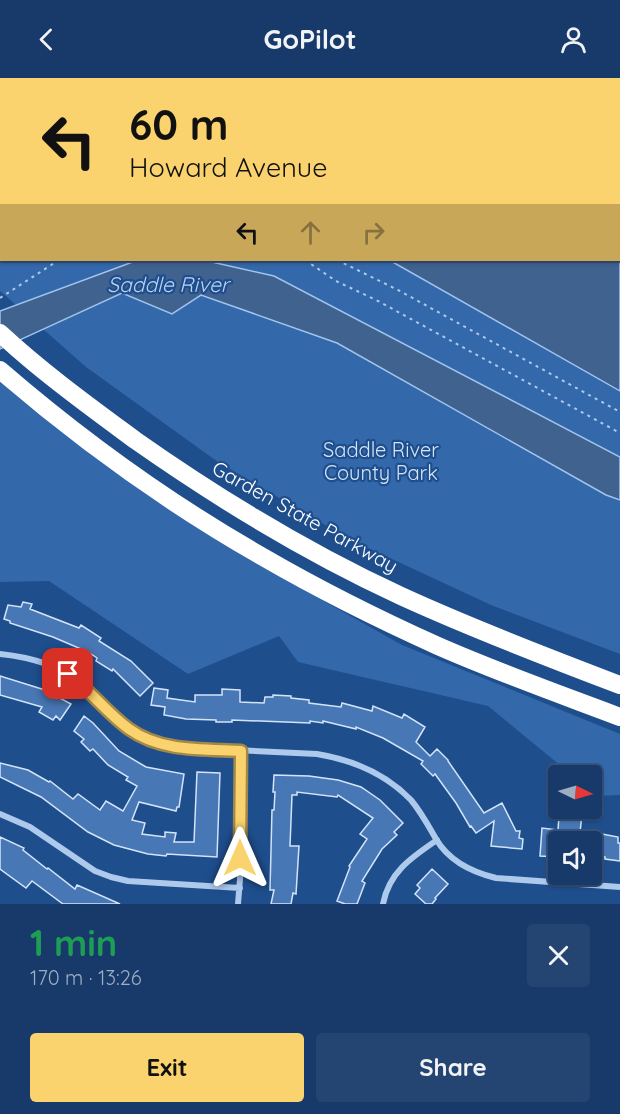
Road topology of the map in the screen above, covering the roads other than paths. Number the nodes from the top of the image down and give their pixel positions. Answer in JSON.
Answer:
{"nodes":[{"id":1,"x":0,"y":333,"type":"edge"},
{"id":2,"x":5,"y":374,"type":"edge"},
{"id":3,"x":0,"y":654,"type":"edge"},
{"id":4,"x":620,"y":685,"type":"edge"},
{"id":5,"x":620,"y":717,"type":"edge"},
{"id":6,"x":241,"y":751,"type":"junction"},
{"id":7,"x":0,"y":814,"type":"edge"},
{"id":8,"x":436,"y":840,"type":"junction"},
{"id":9,"x":620,"y":887,"type":"edge"},
{"id":10,"x":240,"y":888,"type":"junction"},
{"id":11,"x":238,"y":904,"type":"edge"},
{"id":12,"x":383,"y":904,"type":"edge"}],
"edges":[{"from":1,"to":4,"type":"highway","name":"Garden State Parkway"},
{"from":2,"to":5,"type":"highway"},
{"from":3,"to":6,"type":"street"},
{"from":6,"to":8,"type":"street"},
{"from":6,"to":10,"type":"street"},
{"from":7,"to":10,"type":"street"},
{"from":8,"to":9,"type":"street"},
{"from":8,"to":12,"type":"street"},
{"from":10,"to":11,"type":"street"}]}
